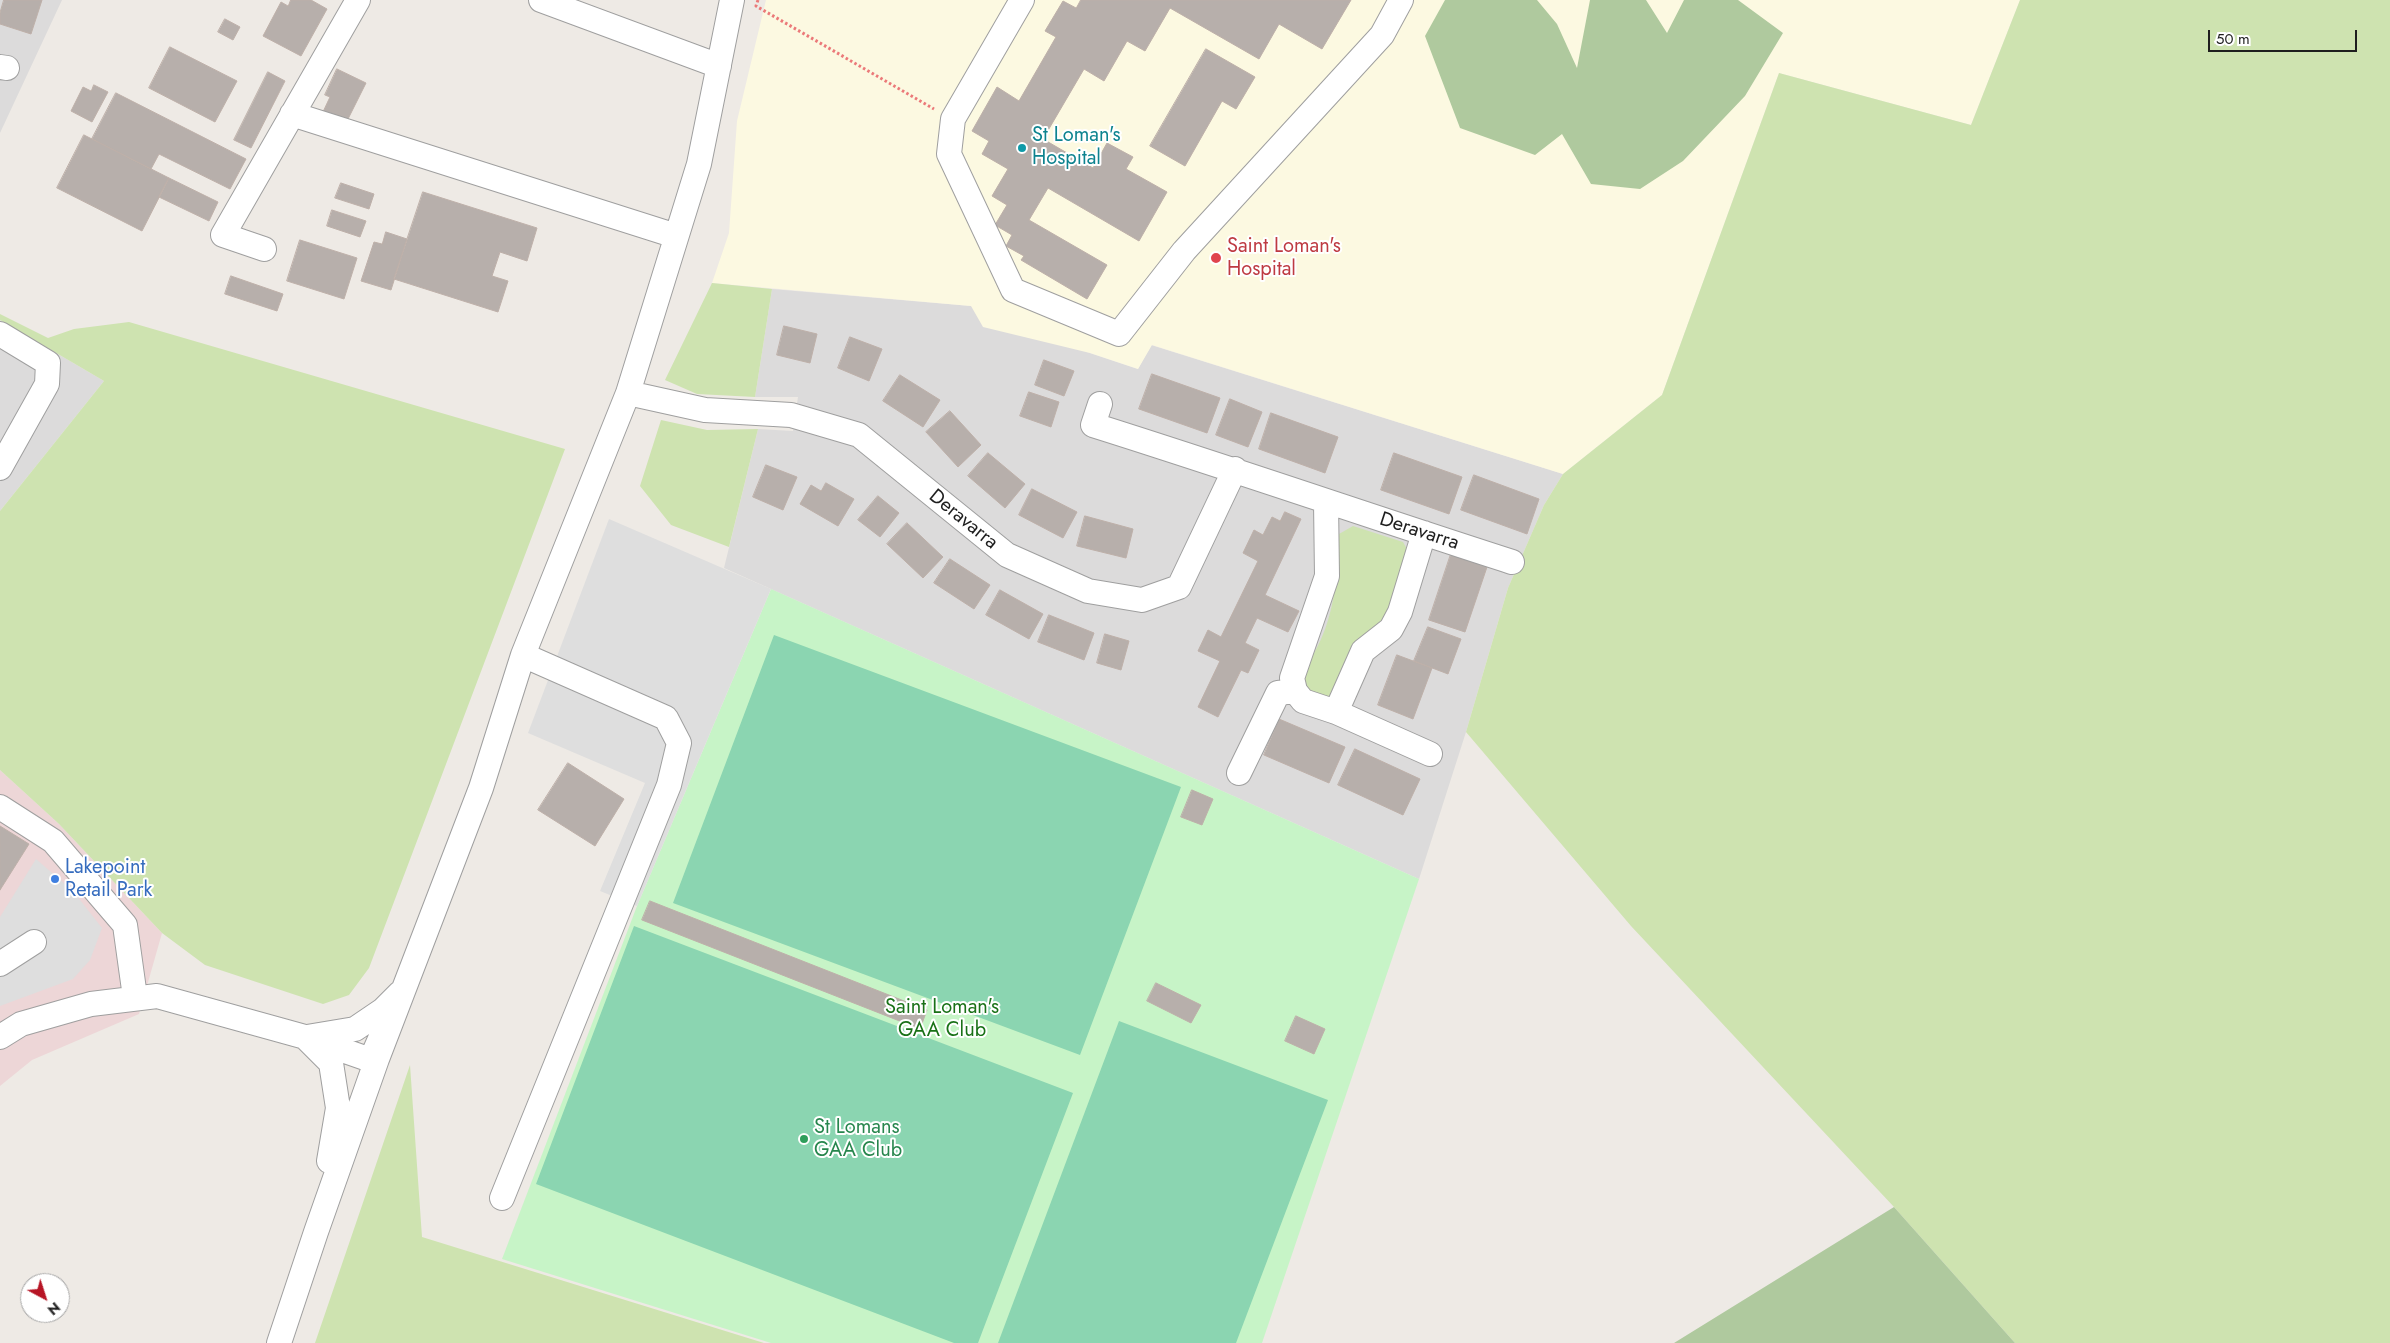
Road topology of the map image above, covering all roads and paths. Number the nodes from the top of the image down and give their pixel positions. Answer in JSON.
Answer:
{"nodes":[{"id":1,"x":358,"y":0,"type":"edge"},
{"id":2,"x":541,"y":0,"type":"edge"},
{"id":3,"x":732,"y":0,"type":"edge"},
{"id":4,"x":758,"y":0,"type":"edge"},
{"id":5,"x":1022,"y":0,"type":"edge"},
{"id":6,"x":1400,"y":0,"type":"edge"},
{"id":7,"x":719,"y":66,"type":"junction"},
{"id":8,"x":292,"y":114,"type":"junction"},
{"id":9,"x":953,"y":120,"type":"junction"},
{"id":10,"x":676,"y":236,"type":"junction"},
{"id":11,"x":264,"y":249,"type":"dead end"},
{"id":12,"x":0,"y":334,"type":"edge"},
{"id":13,"x":628,"y":393,"type":"junction"},
{"id":14,"x":1100,"y":404,"type":"dead end"},
{"id":15,"x":0,"y":468,"type":"edge"},
{"id":16,"x":1234,"y":469,"type":"junction"},
{"id":17,"x":1326,"y":502,"type":"junction"},
{"id":18,"x":1424,"y":533,"type":"junction"},
{"id":19,"x":1512,"y":562,"type":"dead end"},
{"id":20,"x":523,"y":655,"type":"junction"},
{"id":21,"x":1295,"y":691,"type":"junction"},
{"id":22,"x":1336,"y":712,"type":"junction"},
{"id":23,"x":1430,"y":754,"type":"dead end"},
{"id":24,"x":1238,"y":773,"type":"dead end"},
{"id":25,"x":0,"y":807,"type":"edge"},
{"id":26,"x":34,"y":942,"type":"dead end"},
{"id":27,"x":0,"y":964,"type":"edge"},
{"id":28,"x":404,"y":989,"type":"junction"},
{"id":29,"x":135,"y":997,"type":"junction"},
{"id":30,"x":394,"y":1014,"type":"junction"},
{"id":31,"x":0,"y":1037,"type":"edge"},
{"id":32,"x":305,"y":1037,"type":"junction"},
{"id":33,"x":502,"y":1198,"type":"dead end"},
{"id":34,"x":316,"y":1232,"type":"junction"},
{"id":35,"x":279,"y":1343,"type":"edge"}],
"edges":[{"from":1,"to":8,"type":"street"},
{"from":2,"to":7,"type":"street"},
{"from":3,"to":7,"type":"street"},
{"from":4,"to":9,"type":"path"},
{"from":5,"to":9,"type":"street"},
{"from":6,"to":9,"type":"street"},
{"from":7,"to":10,"type":"street"},
{"from":8,"to":10,"type":"street"},
{"from":8,"to":11,"type":"street"},
{"from":10,"to":13,"type":"street"},
{"from":12,"to":15,"type":"street"},
{"from":13,"to":16,"type":"street","name":"Deravarra"},
{"from":13,"to":20,"type":"street"},
{"from":14,"to":16,"type":"street","name":"Deravarra"},
{"from":16,"to":17,"type":"street","name":"Deravarra"},
{"from":17,"to":18,"type":"street","name":"Deravarra"},
{"from":17,"to":21,"type":"street"},
{"from":18,"to":19,"type":"street","name":"Deravarra"},
{"from":18,"to":22,"type":"street"},
{"from":20,"to":28,"type":"street"},
{"from":20,"to":33,"type":"street"},
{"from":21,"to":22,"type":"street"},
{"from":21,"to":24,"type":"street"},
{"from":22,"to":23,"type":"street"},
{"from":25,"to":29,"type":"street"},
{"from":26,"to":27,"type":"street"},
{"from":28,"to":30,"type":"street"},
{"from":28,"to":32,"type":"street"},
{"from":29,"to":31,"type":"street"},
{"from":29,"to":32,"type":"street"},
{"from":30,"to":32,"type":"street"},
{"from":30,"to":34,"type":"street"},
{"from":32,"to":34,"type":"street"},
{"from":34,"to":35,"type":"street"}]}
